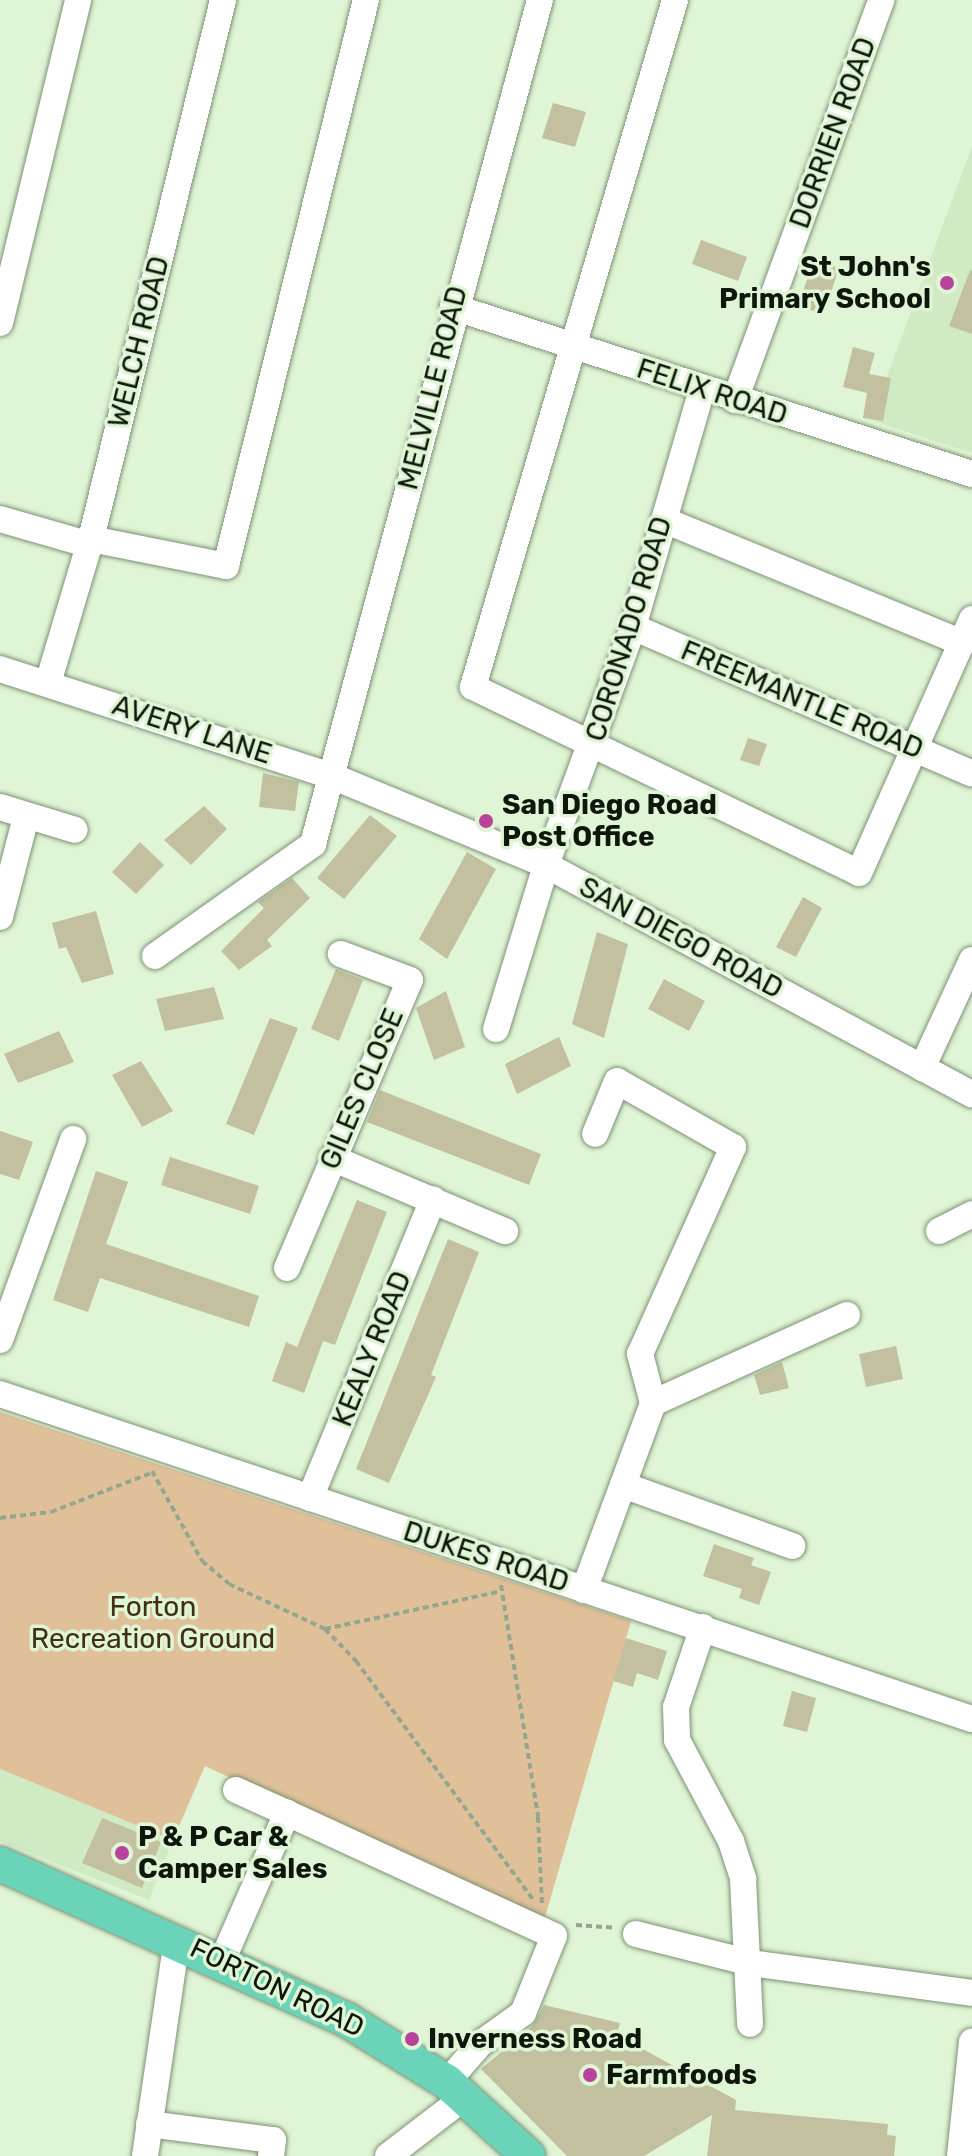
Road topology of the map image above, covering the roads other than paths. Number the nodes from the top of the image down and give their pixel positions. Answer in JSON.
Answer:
{"nodes":[{"id":1,"x":78,"y":0,"type":"edge"},
{"id":2,"x":223,"y":0,"type":"edge"},
{"id":3,"x":366,"y":0,"type":"edge"},
{"id":4,"x":540,"y":0,"type":"edge"},
{"id":5,"x":675,"y":0,"type":"edge"},
{"id":6,"x":881,"y":0,"type":"edge"},
{"id":7,"x":453,"y":307,"type":"junction"},
{"id":8,"x":0,"y":323,"type":"edge"},
{"id":9,"x":575,"y":347,"type":"junction"},
{"id":10,"x":702,"y":389,"type":"junction"},
{"id":11,"x":735,"y":400,"type":"junction"},
{"id":12,"x":972,"y":474,"type":"edge"},
{"id":13,"x":0,"y":519,"type":"edge"},
{"id":14,"x":664,"y":520,"type":"junction"},
{"id":15,"x":91,"y":542,"type":"junction"},
{"id":16,"x":633,"y":627,"type":"junction"},
{"id":17,"x":968,"y":631,"type":"edge"},
{"id":18,"x":0,"y":669,"type":"edge"},
{"id":19,"x":48,"y":683,"type":"junction"},
{"id":20,"x":593,"y":746,"type":"junction"},
{"id":21,"x":915,"y":749,"type":"junction"},
{"id":22,"x":972,"y":774,"type":"edge"},
{"id":23,"x":334,"y":777,"type":"junction"},
{"id":24,"x":382,"y":799,"type":"joint"},
{"id":25,"x":0,"y":807,"type":"edge"},
{"id":26,"x":26,"y":817,"type":"junction"},
{"id":27,"x":75,"y":830,"type":"dead end"},
{"id":28,"x":546,"y":865,"type":"junction"},
{"id":29,"x":0,"y":917,"type":"edge"},
{"id":30,"x":341,"y":954,"type":"dead end"},
{"id":31,"x":155,"y":956,"type":"dead end"},
{"id":32,"x":972,"y":960,"type":"edge"},
{"id":33,"x":496,"y":1029,"type":"dead end"},
{"id":34,"x":922,"y":1068,"type":"junction"},
{"id":35,"x":972,"y":1094,"type":"edge"},
{"id":36,"x":595,"y":1134,"type":"dead end"},
{"id":37,"x":73,"y":1139,"type":"dead end"},
{"id":38,"x":332,"y":1158,"type":"junction"},
{"id":39,"x":433,"y":1199,"type":"junction"},
{"id":40,"x":972,"y":1214,"type":"edge"},
{"id":41,"x":505,"y":1231,"type":"dead end"},
{"id":42,"x":939,"y":1231,"type":"dead end"},
{"id":43,"x":287,"y":1268,"type":"dead end"},
{"id":44,"x":847,"y":1315,"type":"dead end"},
{"id":45,"x":0,"y":1340,"type":"edge"},
{"id":46,"x":0,"y":1394,"type":"edge"},
{"id":47,"x":653,"y":1403,"type":"junction"},
{"id":48,"x":623,"y":1485,"type":"junction"},
{"id":49,"x":310,"y":1498,"type":"junction"},
{"id":50,"x":792,"y":1546,"type":"dead end"},
{"id":51,"x":584,"y":1590,"type":"junction"},
{"id":52,"x":703,"y":1627,"type":"junction"},
{"id":53,"x":972,"y":1719,"type":"edge"},
{"id":54,"x":236,"y":1790,"type":"dead end"},
{"id":55,"x":287,"y":1813,"type":"junction"},
{"id":56,"x":0,"y":1864,"type":"edge"},
{"id":57,"x":636,"y":1934,"type":"road end"},
{"id":58,"x":177,"y":1940,"type":"junction"},
{"id":59,"x":222,"y":1961,"type":"junction"},
{"id":60,"x":751,"y":1963,"type":"junction"},
{"id":61,"x":972,"y":1993,"type":"edge"},
{"id":62,"x":750,"y":2024,"type":"dead end"},
{"id":63,"x":972,"y":2042,"type":"edge"},
{"id":64,"x":456,"y":2089,"type":"junction"},
{"id":65,"x":149,"y":2124,"type":"junction"},
{"id":66,"x":145,"y":2156,"type":"edge"},
{"id":67,"x":271,"y":2156,"type":"edge"},
{"id":68,"x":388,"y":2156,"type":"edge"},
{"id":69,"x":528,"y":2156,"type":"edge"},
{"id":70,"x":960,"y":2156,"type":"edge"}],
"edges":[{"from":1,"to":8,"type":"street"},
{"from":2,"to":15,"type":"street","name":"WELCH ROAD"},
{"from":3,"to":15,"type":"street"},
{"from":4,"to":7,"type":"street","name":"MELVILLE ROAD"},
{"from":5,"to":9,"type":"street"},
{"from":6,"to":11,"type":"street","name":"DORRIEN ROAD"},
{"from":7,"to":9,"type":"street","name":"FELIX ROAD"},
{"from":7,"to":23,"type":"street","name":"MELVILLE ROAD"},
{"from":9,"to":10,"type":"street","name":"FELIX ROAD"},
{"from":9,"to":20,"type":"street"},
{"from":10,"to":11,"type":"street","name":"FELIX ROAD"},
{"from":10,"to":14,"type":"street","name":"CORONADO ROAD"},
{"from":11,"to":12,"type":"street","name":"FELIX ROAD"},
{"from":13,"to":15,"type":"street"},
{"from":14,"to":16,"type":"street","name":"CORONADO ROAD"},
{"from":14,"to":17,"type":"street"},
{"from":15,"to":19,"type":"street","name":"WELCH ROAD"},
{"from":16,"to":20,"type":"street","name":"CORONADO ROAD"},
{"from":16,"to":21,"type":"street","name":"FREEMANTLE ROAD"},
{"from":17,"to":21,"type":"street"},
{"from":18,"to":19,"type":"street","name":"AVERY LANE"},
{"from":19,"to":23,"type":"street","name":"AVERY LANE"},
{"from":20,"to":21,"type":"street"},
{"from":20,"to":28,"type":"street","name":"CORONADO ROAD"},
{"from":21,"to":22,"type":"street","name":"FREEMANTLE ROAD"},
{"from":23,"to":24,"type":"street","name":"AVERY LANE"},
{"from":23,"to":31,"type":"street","name":"MELVILLE ROAD"},
{"from":24,"to":28,"type":"street","name":"SAN DIEGO ROAD"},
{"from":25,"to":26,"type":"street"},
{"from":26,"to":27,"type":"street"},
{"from":26,"to":29,"type":"street"},
{"from":28,"to":33,"type":"street","name":"CORONADO ROAD"},
{"from":28,"to":34,"type":"street","name":"SAN DIEGO ROAD"},
{"from":30,"to":38,"type":"street","name":"GILES CLOSE"},
{"from":32,"to":34,"type":"street"},
{"from":34,"to":35,"type":"street","name":"SAN DIEGO ROAD"},
{"from":36,"to":47,"type":"street"},
{"from":37,"to":45,"type":"street"},
{"from":38,"to":39,"type":"street"},
{"from":38,"to":43,"type":"street","name":"GILES CLOSE"},
{"from":39,"to":41,"type":"street"},
{"from":39,"to":49,"type":"street","name":"KEALY ROAD"},
{"from":40,"to":42,"type":"street"},
{"from":44,"to":47,"type":"street"},
{"from":46,"to":49,"type":"street","name":"DUKES ROAD"},
{"from":47,"to":48,"type":"street"},
{"from":48,"to":50,"type":"street"},
{"from":48,"to":51,"type":"street"},
{"from":49,"to":51,"type":"street","name":"DUKES ROAD"},
{"from":51,"to":52,"type":"street","name":"DUKES ROAD"},
{"from":52,"to":53,"type":"street","name":"DUKES ROAD"},
{"from":52,"to":60,"type":"street"},
{"from":54,"to":55,"type":"street"},
{"from":55,"to":59,"type":"street"},
{"from":55,"to":64,"type":"street"},
{"from":56,"to":58,"type":"main road","name":"FORTON ROAD"},
{"from":57,"to":60,"type":"street"},
{"from":58,"to":59,"type":"main road","name":"FORTON ROAD"},
{"from":58,"to":65,"type":"street"},
{"from":59,"to":64,"type":"main road","name":"FORTON ROAD"},
{"from":60,"to":61,"type":"street"},
{"from":60,"to":62,"type":"street"},
{"from":63,"to":70,"type":"street"},
{"from":64,"to":68,"type":"street"},
{"from":64,"to":69,"type":"main road","name":"FORTON ROAD"},
{"from":65,"to":66,"type":"street"},
{"from":65,"to":67,"type":"street"}]}
